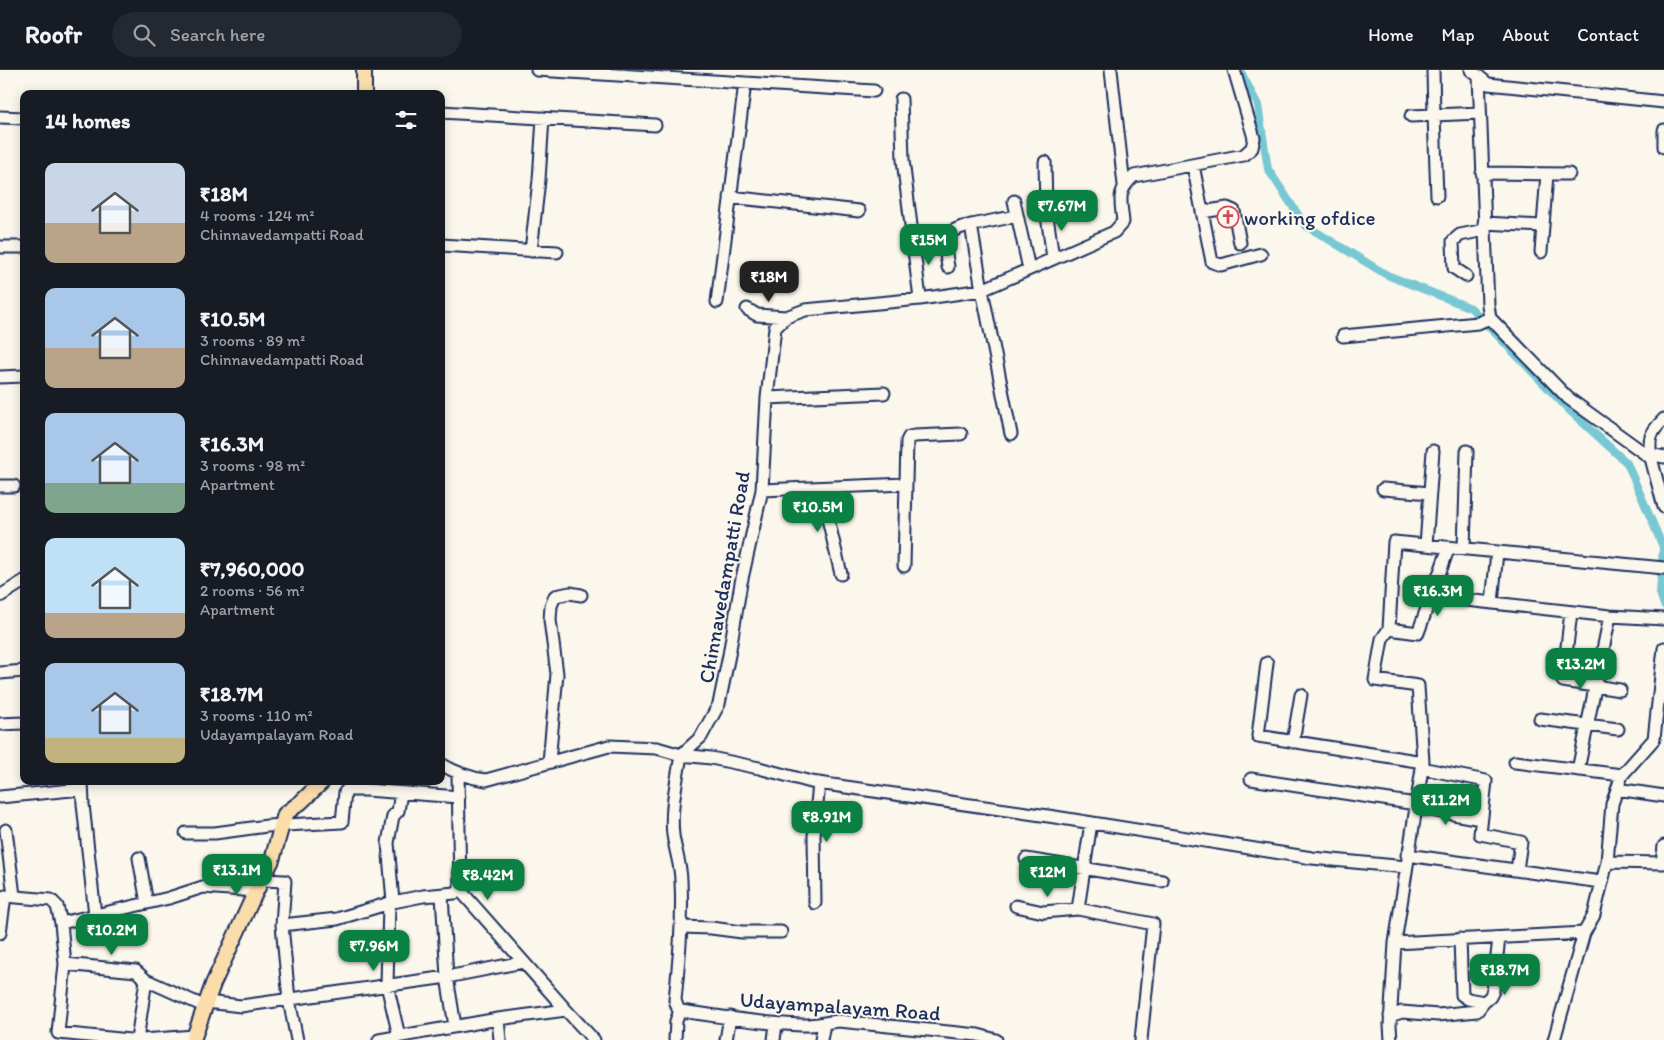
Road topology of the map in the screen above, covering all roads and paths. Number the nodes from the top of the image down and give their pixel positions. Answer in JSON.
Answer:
{"nodes":[{"id":1,"x":364,"y":70,"type":"edge"},
{"id":2,"x":537,"y":70,"type":"edge"},
{"id":3,"x":1111,"y":70,"type":"edge"},
{"id":4,"x":1234,"y":70,"type":"edge"},
{"id":5,"x":1433,"y":70,"type":"edge"},
{"id":6,"x":1475,"y":73,"type":"edge"},
{"id":7,"x":745,"y":83,"type":"junction"},
{"id":8,"x":364,"y":90,"type":"edge"},
{"id":9,"x":874,"y":92,"type":"dead end"},
{"id":10,"x":901,"y":99,"type":"dead end"},
{"id":11,"x":1664,"y":102,"type":"edge"},
{"id":12,"x":445,"y":112,"type":"edge"},
{"id":13,"x":1480,"y":113,"type":"junction"},
{"id":14,"x":1434,"y":115,"type":"junction"},
{"id":15,"x":1411,"y":116,"type":"dead end"},
{"id":16,"x":0,"y":118,"type":"edge"},
{"id":17,"x":20,"y":118,"type":"edge"},
{"id":18,"x":543,"y":118,"type":"junction"},
{"id":19,"x":655,"y":125,"type":"dead end"},
{"id":20,"x":1664,"y":130,"type":"edge"},
{"id":21,"x":1664,"y":147,"type":"edge"},
{"id":22,"x":1045,"y":162,"type":"dead end"},
{"id":23,"x":1194,"y":165,"type":"junction"},
{"id":24,"x":1482,"y":173,"type":"junction"},
{"id":25,"x":1548,"y":174,"type":"junction"},
{"id":26,"x":1569,"y":174,"type":"dead end"},
{"id":27,"x":1124,"y":185,"type":"junction"},
{"id":28,"x":1437,"y":196,"type":"dead end"},
{"id":29,"x":730,"y":197,"type":"junction"},
{"id":30,"x":1014,"y":201,"type":"dead end"},
{"id":31,"x":859,"y":211,"type":"dead end"},
{"id":32,"x":1202,"y":212,"type":"junction"},
{"id":33,"x":1016,"y":216,"type":"junction"},
{"id":34,"x":971,"y":225,"type":"junction"},
{"id":35,"x":1484,"y":226,"type":"junction"},
{"id":36,"x":1543,"y":226,"type":"junction"},
{"id":37,"x":943,"y":235,"type":"junction"},
{"id":38,"x":912,"y":242,"type":"junction"},
{"id":39,"x":1240,"y":243,"type":"dead end"},
{"id":40,"x":445,"y":245,"type":"edge"},
{"id":41,"x":0,"y":247,"type":"edge"},
{"id":42,"x":20,"y":247,"type":"edge"},
{"id":43,"x":531,"y":251,"type":"junction"},
{"id":44,"x":558,"y":252,"type":"dead end"},
{"id":45,"x":1541,"y":252,"type":"dead end"},
{"id":46,"x":1261,"y":254,"type":"dead end"},
{"id":47,"x":1053,"y":258,"type":"junction"},
{"id":48,"x":948,"y":267,"type":"dead end"},
{"id":49,"x":1028,"y":269,"type":"junction"},
{"id":50,"x":1466,"y":276,"type":"dead end"},
{"id":51,"x":982,"y":290,"type":"junction"},
{"id":52,"x":920,"y":299,"type":"junction"},
{"id":53,"x":717,"y":302,"type":"dead end"},
{"id":54,"x":747,"y":309,"type":"dead end"},
{"id":55,"x":786,"y":317,"type":"junction"},
{"id":56,"x":1490,"y":318,"type":"junction"},
{"id":57,"x":1343,"y":336,"type":"dead end"},
{"id":58,"x":20,"y":376,"type":"edge"},
{"id":59,"x":0,"y":377,"type":"edge"},
{"id":60,"x":884,"y":393,"type":"dead end"},
{"id":61,"x":768,"y":398,"type":"junction"},
{"id":62,"x":1664,"y":419,"type":"edge"},
{"id":63,"x":961,"y":434,"type":"dead end"},
{"id":64,"x":1011,"y":434,"type":"dead end"},
{"id":65,"x":1434,"y":451,"type":"dead end"},
{"id":66,"x":1467,"y":451,"type":"dead end"},
{"id":67,"x":1651,"y":456,"type":"junction"},
{"id":68,"x":1664,"y":456,"type":"edge"},
{"id":69,"x":906,"y":484,"type":"junction"},
{"id":70,"x":0,"y":486,"type":"edge"},
{"id":71,"x":14,"y":486,"type":"dead end"},
{"id":72,"x":825,"y":488,"type":"junction"},
{"id":73,"x":1383,"y":489,"type":"dead end"},
{"id":74,"x":762,"y":490,"type":"junction"},
{"id":75,"x":1430,"y":494,"type":"junction"},
{"id":76,"x":1664,"y":507,"type":"edge"},
{"id":77,"x":1426,"y":545,"type":"junction"},
{"id":78,"x":1449,"y":548,"type":"junction"},
{"id":79,"x":1464,"y":549,"type":"junction"},
{"id":80,"x":1497,"y":552,"type":"junction"},
{"id":81,"x":904,"y":566,"type":"dead end"},
{"id":82,"x":1664,"y":568,"type":"edge"},
{"id":83,"x":841,"y":574,"type":"dead end"},
{"id":84,"x":20,"y":584,"type":"edge"},
{"id":85,"x":581,"y":595,"type":"dead end"},
{"id":86,"x":0,"y":596,"type":"edge"},
{"id":87,"x":1457,"y":599,"type":"dead end"},
{"id":88,"x":1492,"y":603,"type":"junction"},
{"id":89,"x":1571,"y":612,"type":"junction"},
{"id":90,"x":1610,"y":616,"type":"junction"},
{"id":91,"x":1664,"y":619,"type":"edge"},
{"id":92,"x":1389,"y":628,"type":"junction"},
{"id":93,"x":1664,"y":648,"type":"edge"},
{"id":94,"x":1267,"y":663,"type":"dead end"},
{"id":95,"x":20,"y":670,"type":"edge"},
{"id":96,"x":0,"y":673,"type":"edge"},
{"id":97,"x":1596,"y":686,"type":"junction"},
{"id":98,"x":1620,"y":690,"type":"dead end"},
{"id":99,"x":1301,"y":695,"type":"dead end"},
{"id":100,"x":1540,"y":719,"type":"dead end"},
{"id":101,"x":20,"y":723,"type":"edge"},
{"id":102,"x":0,"y":724,"type":"edge"},
{"id":103,"x":1588,"y":725,"type":"junction"},
{"id":104,"x":1618,"y":729,"type":"dead end"},
{"id":105,"x":1294,"y":742,"type":"junction"},
{"id":106,"x":681,"y":755,"type":"junction"},
{"id":107,"x":549,"y":762,"type":"junction"},
{"id":108,"x":1515,"y":762,"type":"dead end"},
{"id":109,"x":1422,"y":765,"type":"junction"},
{"id":110,"x":445,"y":766,"type":"edge"},
{"id":111,"x":1578,"y":770,"type":"junction"},
{"id":112,"x":458,"y":774,"type":"junction"},
{"id":113,"x":1622,"y":775,"type":"junction"},
{"id":114,"x":1251,"y":779,"type":"dead end"},
{"id":115,"x":819,"y":783,"type":"junction"},
{"id":116,"x":82,"y":785,"type":"edge"},
{"id":117,"x":319,"y":785,"type":"edge"},
{"id":118,"x":1617,"y":789,"type":"junction"},
{"id":119,"x":401,"y":793,"type":"junction"},
{"id":120,"x":1664,"y":796,"type":"edge"},
{"id":121,"x":0,"y":797,"type":"edge"},
{"id":122,"x":459,"y":797,"type":"junction"},
{"id":123,"x":1415,"y":806,"type":"junction"},
{"id":124,"x":1482,"y":819,"type":"junction"},
{"id":125,"x":1091,"y":822,"type":"junction"},
{"id":126,"x":282,"y":825,"type":"junction"},
{"id":127,"x":6,"y":830,"type":"dead end"},
{"id":128,"x":186,"y":833,"type":"dead end"},
{"id":129,"x":1664,"y":846,"type":"edge"},
{"id":130,"x":1408,"y":855,"type":"junction"},
{"id":131,"x":139,"y":858,"type":"dead end"},
{"id":132,"x":1026,"y":859,"type":"dead end"},
{"id":133,"x":1607,"y":862,"type":"junction"},
{"id":134,"x":1663,"y":863,"type":"edge"},
{"id":135,"x":1406,"y":867,"type":"junction"},
{"id":136,"x":1084,"y":868,"type":"junction"},
{"id":137,"x":1517,"y":870,"type":"junction"},
{"id":138,"x":1162,"y":881,"type":"dead end"},
{"id":139,"x":1601,"y":882,"type":"junction"},
{"id":140,"x":259,"y":886,"type":"junction"},
{"id":141,"x":460,"y":890,"type":"junction"},
{"id":142,"x":442,"y":895,"type":"junction"},
{"id":143,"x":14,"y":896,"type":"junction"},
{"id":144,"x":391,"y":902,"type":"junction"},
{"id":145,"x":147,"y":903,"type":"junction"},
{"id":146,"x":815,"y":903,"type":"dead end"},
{"id":147,"x":1016,"y":906,"type":"dead end"},
{"id":148,"x":1078,"y":909,"type":"junction"},
{"id":149,"x":95,"y":915,"type":"junction"},
{"id":150,"x":61,"y":923,"type":"junction"},
{"id":151,"x":282,"y":925,"type":"junction"},
{"id":152,"x":681,"y":927,"type":"junction"},
{"id":153,"x":781,"y":932,"type":"dead end"},
{"id":154,"x":0,"y":934,"type":"edge"},
{"id":155,"x":1584,"y":934,"type":"junction"},
{"id":156,"x":1499,"y":938,"type":"junction"},
{"id":157,"x":1460,"y":940,"type":"junction"},
{"id":158,"x":1395,"y":943,"type":"junction"},
{"id":159,"x":523,"y":962,"type":"junction"},
{"id":160,"x":65,"y":964,"type":"junction"},
{"id":161,"x":447,"y":977,"type":"junction"},
{"id":162,"x":146,"y":980,"type":"junction"},
{"id":163,"x":387,"y":985,"type":"junction"},
{"id":164,"x":289,"y":1000,"type":"junction"},
{"id":165,"x":1484,"y":1002,"type":"junction"},
{"id":166,"x":206,"y":1004,"type":"junction"},
{"id":167,"x":566,"y":1010,"type":"junction"},
{"id":168,"x":680,"y":1011,"type":"junction"},
{"id":169,"x":1390,"y":1016,"type":"junction"},
{"id":170,"x":730,"y":1017,"type":"junction"},
{"id":171,"x":498,"y":1019,"type":"junction"},
{"id":172,"x":776,"y":1024,"type":"junction"},
{"id":173,"x":824,"y":1024,"type":"junction"},
{"id":174,"x":455,"y":1026,"type":"junction"},
{"id":175,"x":57,"y":1036,"type":"edge"},
{"id":176,"x":399,"y":1036,"type":"junction"},
{"id":177,"x":193,"y":1038,"type":"edge"},
{"id":178,"x":124,"y":1040,"type":"edge"},
{"id":179,"x":130,"y":1040,"type":"edge"},
{"id":180,"x":138,"y":1040,"type":"edge"},
{"id":181,"x":143,"y":1040,"type":"edge"},
{"id":182,"x":297,"y":1040,"type":"edge"},
{"id":183,"x":379,"y":1040,"type":"edge"},
{"id":184,"x":500,"y":1040,"type":"edge"},
{"id":185,"x":594,"y":1040,"type":"edge"},
{"id":186,"x":675,"y":1040,"type":"edge"},
{"id":187,"x":726,"y":1040,"type":"edge"},
{"id":188,"x":774,"y":1040,"type":"edge"},
{"id":189,"x":821,"y":1040,"type":"edge"},
{"id":190,"x":996,"y":1040,"type":"edge"},
{"id":191,"x":1141,"y":1040,"type":"edge"},
{"id":192,"x":1390,"y":1040,"type":"edge"},
{"id":193,"x":1554,"y":1040,"type":"edge"}],
"edges":[{"from":1,"to":8,"type":"main road"},
{"from":2,"to":7,"type":"street"},
{"from":3,"to":27,"type":"street"},
{"from":4,"to":23,"type":"street"},
{"from":5,"to":14,"type":"street"},
{"from":6,"to":11,"type":"street"},
{"from":6,"to":13,"type":"street"},
{"from":7,"to":9,"type":"street"},
{"from":7,"to":29,"type":"street"},
{"from":10,"to":38,"type":"street"},
{"from":12,"to":18,"type":"street"},
{"from":13,"to":14,"type":"street"},
{"from":13,"to":24,"type":"street"},
{"from":14,"to":15,"type":"street"},
{"from":14,"to":28,"type":"street"},
{"from":16,"to":17,"type":"street"},
{"from":18,"to":19,"type":"street"},
{"from":18,"to":43,"type":"street"},
{"from":20,"to":21,"type":"street"},
{"from":22,"to":47,"type":"street"},
{"from":23,"to":27,"type":"street"},
{"from":23,"to":32,"type":"street"},
{"from":24,"to":25,"type":"street"},
{"from":24,"to":35,"type":"street"},
{"from":25,"to":26,"type":"street"},
{"from":25,"to":36,"type":"street"},
{"from":27,"to":47,"type":"street"},
{"from":29,"to":31,"type":"street"},
{"from":29,"to":53,"type":"street"},
{"from":30,"to":33,"type":"street"},
{"from":32,"to":39,"type":"street"},
{"from":32,"to":46,"type":"street"},
{"from":33,"to":34,"type":"street"},
{"from":33,"to":49,"type":"street"},
{"from":34,"to":37,"type":"street"},
{"from":34,"to":51,"type":"street"},
{"from":35,"to":36,"type":"street"},
{"from":35,"to":50,"type":"street"},
{"from":35,"to":56,"type":"street"},
{"from":36,"to":45,"type":"street"},
{"from":37,"to":38,"type":"street"},
{"from":37,"to":48,"type":"street"},
{"from":38,"to":52,"type":"street"},
{"from":40,"to":43,"type":"street"},
{"from":41,"to":42,"type":"street"},
{"from":43,"to":44,"type":"street"},
{"from":47,"to":49,"type":"street"},
{"from":49,"to":51,"type":"street"},
{"from":51,"to":52,"type":"street"},
{"from":51,"to":64,"type":"street"},
{"from":52,"to":55,"type":"street"},
{"from":54,"to":55,"type":"street"},
{"from":55,"to":61,"type":"street","name":"Chinnavedampatti Road"},
{"from":56,"to":57,"type":"street"},
{"from":56,"to":67,"type":"street"},
{"from":58,"to":59,"type":"street"},
{"from":60,"to":61,"type":"street"},
{"from":61,"to":74,"type":"street","name":"Chinnavedampatti Road"},
{"from":62,"to":67,"type":"street"},
{"from":63,"to":69,"type":"street"},
{"from":65,"to":75,"type":"street"},
{"from":66,"to":79,"type":"street"},
{"from":67,"to":68,"type":"street"},
{"from":67,"to":76,"type":"street"},
{"from":69,"to":72,"type":"street"},
{"from":69,"to":81,"type":"street"},
{"from":70,"to":71,"type":"street"},
{"from":72,"to":74,"type":"street"},
{"from":72,"to":83,"type":"street"},
{"from":73,"to":75,"type":"street"},
{"from":74,"to":106,"type":"street","name":"Chinnavedampatti Road"},
{"from":75,"to":77,"type":"street"},
{"from":77,"to":78,"type":"street"},
{"from":77,"to":92,"type":"street"},
{"from":78,"to":79,"type":"street"},
{"from":78,"to":92,"type":"street"},
{"from":79,"to":80,"type":"street"},
{"from":80,"to":82,"type":"street"},
{"from":80,"to":88,"type":"street"},
{"from":84,"to":86,"type":"street"},
{"from":85,"to":107,"type":"street"},
{"from":87,"to":88,"type":"street"},
{"from":88,"to":89,"type":"street"},
{"from":89,"to":90,"type":"street"},
{"from":89,"to":97,"type":"street"},
{"from":90,"to":91,"type":"street"},
{"from":90,"to":97,"type":"street"},
{"from":92,"to":109,"type":"street"},
{"from":93,"to":113,"type":"street"},
{"from":94,"to":105,"type":"street"},
{"from":95,"to":96,"type":"street"},
{"from":97,"to":98,"type":"street"},
{"from":97,"to":103,"type":"street"},
{"from":99,"to":105,"type":"street"},
{"from":100,"to":103,"type":"street"},
{"from":101,"to":102,"type":"street"},
{"from":103,"to":104,"type":"street"},
{"from":103,"to":111,"type":"street"},
{"from":105,"to":109,"type":"street"},
{"from":106,"to":107,"type":"street"},
{"from":106,"to":115,"type":"street"},
{"from":106,"to":152,"type":"street"},
{"from":107,"to":112,"type":"street"},
{"from":108,"to":111,"type":"street"},
{"from":109,"to":123,"type":"street"},
{"from":109,"to":124,"type":"street"},
{"from":110,"to":112,"type":"street"},
{"from":111,"to":113,"type":"street"},
{"from":112,"to":122,"type":"street"},
{"from":113,"to":118,"type":"street"},
{"from":114,"to":123,"type":"street"},
{"from":115,"to":125,"type":"street"},
{"from":115,"to":146,"type":"street"},
{"from":116,"to":121,"type":"street"},
{"from":116,"to":149,"type":"street"},
{"from":117,"to":126,"type":"main road"},
{"from":118,"to":120,"type":"street"},
{"from":118,"to":133,"type":"street"},
{"from":119,"to":122,"type":"street"},
{"from":119,"to":126,"type":"street"},
{"from":119,"to":144,"type":"street"},
{"from":122,"to":141,"type":"street"},
{"from":123,"to":124,"type":"street"},
{"from":123,"to":130,"type":"street"},
{"from":124,"to":137,"type":"street"},
{"from":125,"to":135,"type":"street"},
{"from":125,"to":136,"type":"street"},
{"from":126,"to":128,"type":"street"},
{"from":126,"to":140,"type":"main road"},
{"from":127,"to":143,"type":"street"},
{"from":129,"to":134,"type":"street"},
{"from":130,"to":135,"type":"street"},
{"from":130,"to":137,"type":"street"},
{"from":131,"to":145,"type":"street"},
{"from":132,"to":136,"type":"street"},
{"from":133,"to":134,"type":"street"},
{"from":133,"to":139,"type":"street"},
{"from":135,"to":158,"type":"street"},
{"from":136,"to":138,"type":"street"},
{"from":136,"to":148,"type":"street"},
{"from":137,"to":139,"type":"street"},
{"from":139,"to":155,"type":"street"},
{"from":140,"to":145,"type":"street"},
{"from":140,"to":151,"type":"street"},
{"from":140,"to":166,"type":"main road"},
{"from":141,"to":142,"type":"street"},
{"from":141,"to":159,"type":"street"},
{"from":142,"to":144,"type":"street"},
{"from":142,"to":161,"type":"street"},
{"from":143,"to":150,"type":"street"},
{"from":143,"to":154,"type":"street"},
{"from":144,"to":151,"type":"street"},
{"from":144,"to":163,"type":"street"},
{"from":145,"to":149,"type":"street"},
{"from":147,"to":148,"type":"street"},
{"from":148,"to":191,"type":"street"},
{"from":149,"to":150,"type":"street"},
{"from":150,"to":160,"type":"street"},
{"from":151,"to":164,"type":"street"},
{"from":152,"to":153,"type":"street"},
{"from":152,"to":168,"type":"street"},
{"from":155,"to":156,"type":"street"},
{"from":155,"to":193,"type":"street"},
{"from":156,"to":157,"type":"street"},
{"from":156,"to":165,"type":"street"},
{"from":157,"to":158,"type":"street"},
{"from":157,"to":165,"type":"street"},
{"from":158,"to":169,"type":"street"},
{"from":159,"to":161,"type":"street"},
{"from":159,"to":167,"type":"street"},
{"from":160,"to":162,"type":"street"},
{"from":160,"to":175,"type":"street"},
{"from":161,"to":163,"type":"street"},
{"from":161,"to":174,"type":"street"},
{"from":162,"to":166,"type":"street"},
{"from":162,"to":180,"type":"street"},
{"from":163,"to":164,"type":"street"},
{"from":163,"to":176,"type":"street"},
{"from":164,"to":166,"type":"street"},
{"from":164,"to":182,"type":"street"},
{"from":165,"to":169,"type":"street"},
{"from":166,"to":177,"type":"main road"},
{"from":167,"to":171,"type":"street"},
{"from":167,"to":185,"type":"street"},
{"from":168,"to":170,"type":"street","name":"Udayampalayam Road"},
{"from":168,"to":186,"type":"street"},
{"from":169,"to":192,"type":"street"},
{"from":170,"to":172,"type":"street","name":"Udayampalayam Road"},
{"from":170,"to":187,"type":"street"},
{"from":171,"to":174,"type":"street"},
{"from":171,"to":184,"type":"street"},
{"from":172,"to":173,"type":"street","name":"Udayampalayam Road"},
{"from":172,"to":188,"type":"street"},
{"from":173,"to":189,"type":"street"},
{"from":173,"to":190,"type":"street","name":"Udayampalayam Road"},
{"from":174,"to":176,"type":"street"},
{"from":175,"to":178,"type":"street"},
{"from":176,"to":183,"type":"street"},
{"from":177,"to":181,"type":"street"},
{"from":178,"to":179,"type":"street"}]}
